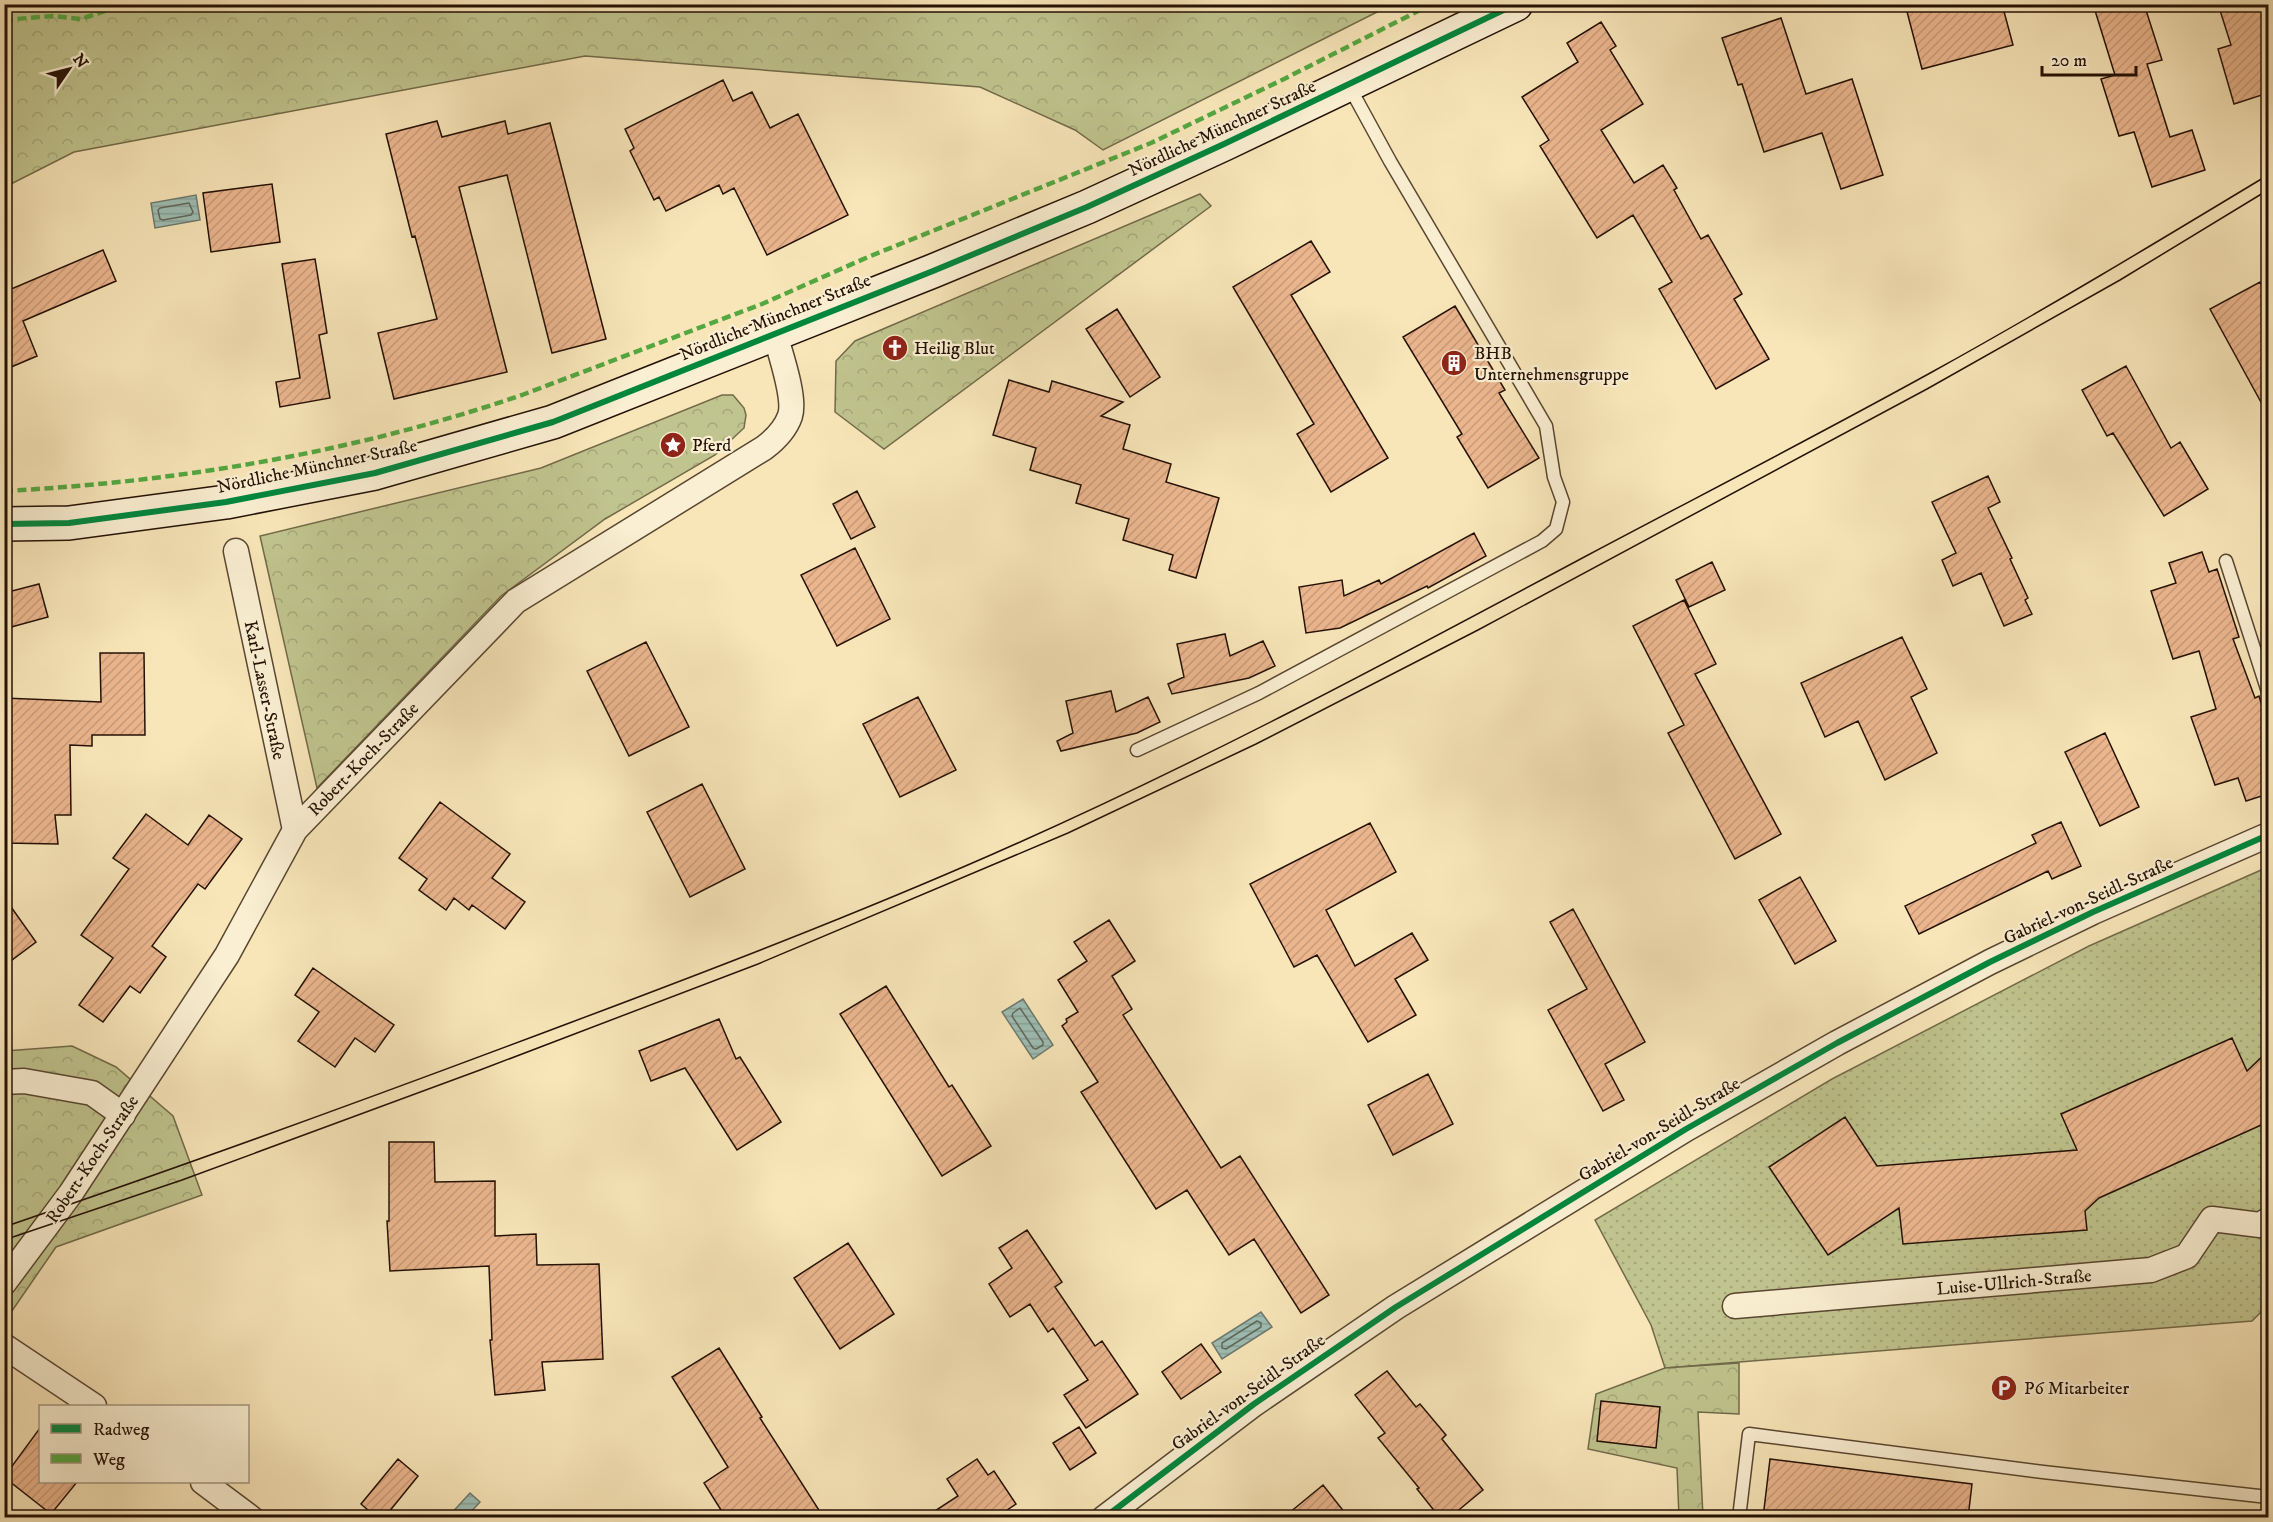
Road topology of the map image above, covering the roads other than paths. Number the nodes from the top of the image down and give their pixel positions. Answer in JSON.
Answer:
{"nodes":[{"id":1,"x":1516,"y":4,"type":"edge"},
{"id":2,"x":1349,"y":85,"type":"junction"},
{"id":3,"x":775,"y":334,"type":"junction"},
{"id":4,"x":4,"y":524,"type":"edge"},
{"id":5,"x":236,"y":551,"type":"dead end"},
{"id":6,"x":2226,"y":561,"type":"dead end"},
{"id":7,"x":2268,"y":692,"type":"edge"},
{"id":8,"x":1137,"y":750,"type":"dead end"},
{"id":9,"x":295,"y":830,"type":"junction"},
{"id":10,"x":2268,"y":836,"type":"edge"},
{"id":11,"x":4,"y":1082,"type":"edge"},
{"id":12,"x":123,"y":1115,"type":"junction"},
{"id":13,"x":2268,"y":1220,"type":"edge"},
{"id":14,"x":4,"y":1283,"type":"edge"},
{"id":15,"x":1735,"y":1306,"type":"dead end"},
{"id":16,"x":4,"y":1346,"type":"edge"},
{"id":17,"x":91,"y":1405,"type":"edge"},
{"id":18,"x":204,"y":1483,"type":"edge"},
{"id":19,"x":2268,"y":1497,"type":"edge"},
{"id":20,"x":251,"y":1518,"type":"edge"},
{"id":21,"x":1104,"y":1518,"type":"edge"},
{"id":22,"x":1739,"y":1518,"type":"edge"}],
"edges":[{"from":1,"to":2,"type":"main road","name":"Nördliche Münchner Straße"},
{"from":2,"to":3,"type":"main road","name":"Nördliche Münchner Straße"},
{"from":2,"to":8,"type":"lane"},
{"from":3,"to":4,"type":"main road","name":"Nördliche Münchner Straße"},
{"from":3,"to":9,"type":"street","name":"Robert-Koch-Straße"},
{"from":5,"to":9,"type":"street","name":"Karl-Lasser-Straße"},
{"from":6,"to":7,"type":"lane"},
{"from":9,"to":12,"type":"street","name":"Robert-Koch-Straße"},
{"from":10,"to":21,"type":"street","name":"Gabriel-von-Seidl-Straße"},
{"from":11,"to":12,"type":"street"},
{"from":12,"to":14,"type":"street","name":"Robert-Koch-Straße"},
{"from":13,"to":15,"type":"street","name":"Luise-Ullrich-Straße"},
{"from":16,"to":17,"type":"street"},
{"from":18,"to":20,"type":"street"},
{"from":19,"to":22,"type":"lane"}]}
